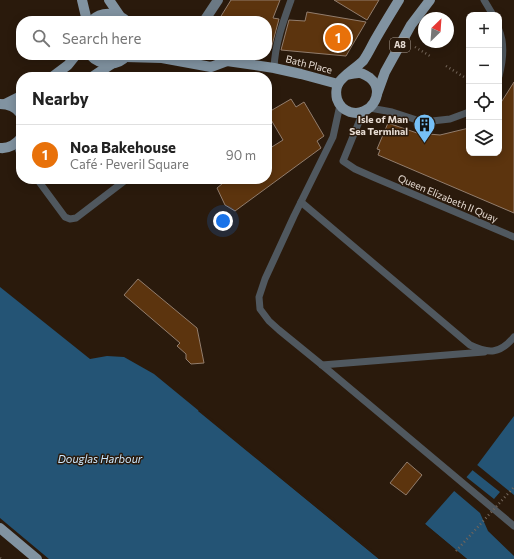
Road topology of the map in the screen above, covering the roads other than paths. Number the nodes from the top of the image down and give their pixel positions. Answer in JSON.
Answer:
{"nodes":[{"id":1,"x":82,"y":0,"type":"edge"},
{"id":2,"x":109,"y":0,"type":"edge"},
{"id":3,"x":218,"y":0,"type":"edge"},
{"id":4,"x":291,"y":0,"type":"edge"},
{"id":5,"x":399,"y":0,"type":"edge"},
{"id":6,"x":430,"y":0,"type":"edge"},
{"id":7,"x":484,"y":0,"type":"edge"},
{"id":8,"x":491,"y":12,"type":"edge"},
{"id":9,"x":86,"y":16,"type":"edge"},
{"id":10,"x":98,"y":16,"type":"edge"},
{"id":11,"x":117,"y":16,"type":"edge"},
{"id":12,"x":121,"y":16,"type":"edge"},
{"id":13,"x":207,"y":16,"type":"edge"},
{"id":14,"x":502,"y":44,"type":"edge"},
{"id":15,"x":502,"y":59,"type":"edge"},
{"id":16,"x":72,"y":60,"type":"edge"},
{"id":17,"x":96,"y":60,"type":"edge"},
{"id":18,"x":121,"y":60,"type":"edge"},
{"id":19,"x":173,"y":60,"type":"edge"},
{"id":20,"x":227,"y":61,"type":"joint"},
{"id":21,"x":113,"y":63,"type":"junction"},
{"id":22,"x":274,"y":68,"type":"junction"},
{"id":23,"x":59,"y":72,"type":"edge"},
{"id":24,"x":100,"y":72,"type":"edge"},
{"id":25,"x":347,"y":75,"type":"junction"},
{"id":26,"x":338,"y":84,"type":"junction"},
{"id":27,"x":377,"y":94,"type":"junction"},
{"id":28,"x":16,"y":98,"type":"edge"},
{"id":29,"x":2,"y":104,"type":"edge"},
{"id":30,"x":340,"y":105,"type":"junction"},
{"id":31,"x":16,"y":109,"type":"edge"},
{"id":32,"x":367,"y":110,"type":"junction"},
{"id":33,"x":466,"y":113,"type":"edge"},
{"id":34,"x":16,"y":143,"type":"edge"},
{"id":35,"x":0,"y":148,"type":"edge"},
{"id":36,"x":41,"y":184,"type":"edge"},
{"id":37,"x":120,"y":184,"type":"edge"},
{"id":38,"x":301,"y":202,"type":"junction"},
{"id":39,"x":514,"y":237,"type":"edge"},
{"id":40,"x":514,"y":337,"type":"edge"},
{"id":41,"x":497,"y":351,"type":"junction"},
{"id":42,"x":322,"y":365,"type":"junction"},
{"id":43,"x":514,"y":526,"type":"edge"},
{"id":44,"x":0,"y":528,"type":"edge"},
{"id":45,"x":37,"y":559,"type":"edge"}],
"edges":[{"from":1,"to":9,"type":"main road"},
{"from":2,"to":12,"type":"main road"},
{"from":3,"to":13,"type":"main road"},
{"from":4,"to":22,"type":"lane"},
{"from":5,"to":25,"type":"main road","number":"A8"},
{"from":6,"to":27,"type":"main road","number":"A8"},
{"from":7,"to":8,"type":"lane"},
{"from":10,"to":11,"type":"main road"},
{"from":14,"to":15,"type":"lane"},
{"from":16,"to":23,"type":"main road"},
{"from":17,"to":21,"type":"main road"},
{"from":18,"to":21,"type":"main road"},
{"from":19,"to":20,"type":"main road","name":"Bath Place"},
{"from":20,"to":22,"type":"main road","name":"Bath Place"},
{"from":21,"to":24,"type":"main road"},
{"from":22,"to":26,"type":"main road","name":"Bath Place"},
{"from":25,"to":26,"type":"main road","number":"A8"},
{"from":25,"to":27,"type":"main road"},
{"from":26,"to":30,"type":"main road"},
{"from":27,"to":32,"type":"main road","number":"A8"},
{"from":28,"to":29,"type":"main road"},
{"from":29,"to":31,"type":"main road"},
{"from":30,"to":32,"type":"main road"},
{"from":30,"to":38,"type":"lane"},
{"from":32,"to":33,"type":"lane"},
{"from":32,"to":39,"type":"lane","name":"Queen Elizabeth II Quay"},
{"from":34,"to":35,"type":"main road"},
{"from":36,"to":37,"type":"lane"},
{"from":38,"to":41,"type":"lane"},
{"from":38,"to":42,"type":"lane"},
{"from":40,"to":41,"type":"lane"},
{"from":41,"to":42,"type":"lane"},
{"from":42,"to":43,"type":"lane"},
{"from":44,"to":45,"type":"main road"}]}
